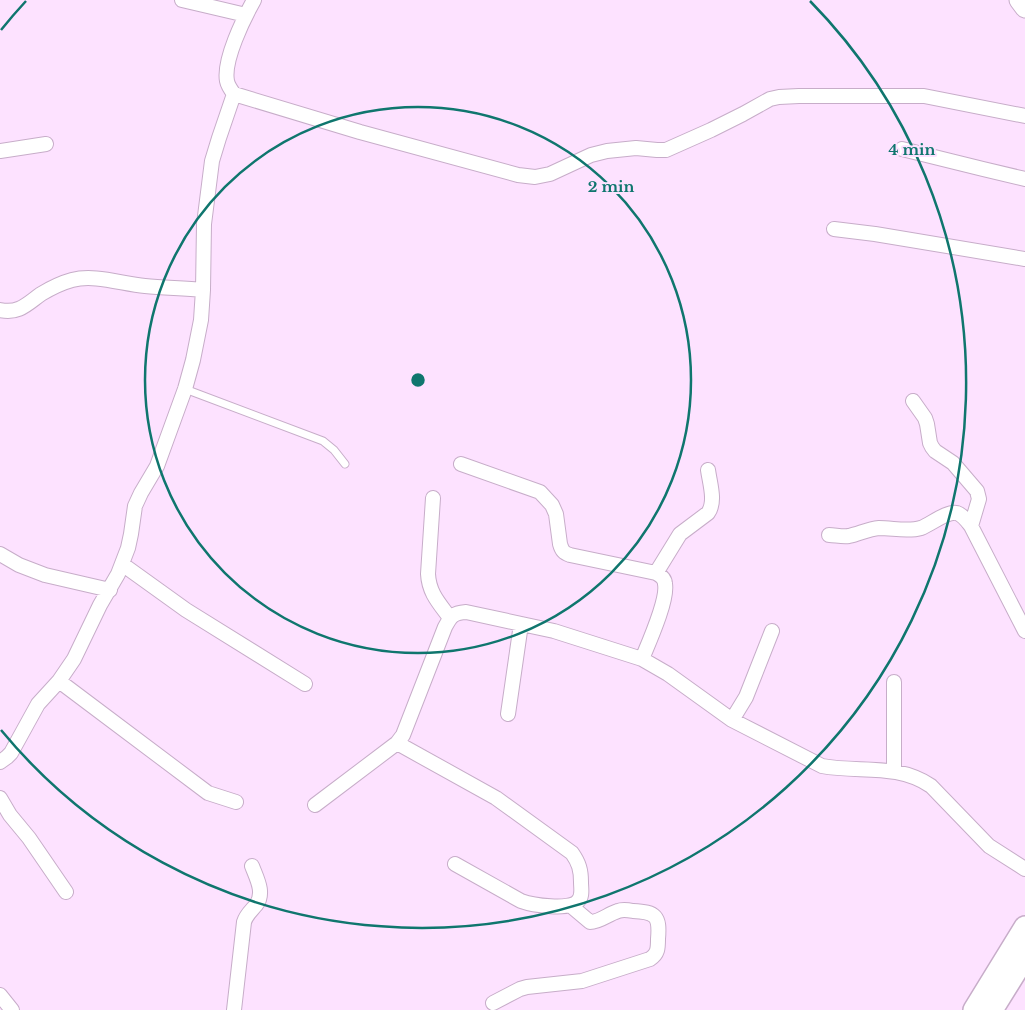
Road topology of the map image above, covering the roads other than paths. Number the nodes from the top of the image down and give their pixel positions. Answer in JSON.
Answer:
{"nodes":[{"id":1,"x":182,"y":0,"type":"edge"},
{"id":2,"x":254,"y":0,"type":"edge"},
{"id":3,"x":1018,"y":0,"type":"edge"},
{"id":4,"x":1025,"y":8,"type":"edge"},
{"id":5,"x":246,"y":15,"type":"junction"},
{"id":6,"x":234,"y":94,"type":"junction"},
{"id":7,"x":1025,"y":116,"type":"edge"},
{"id":8,"x":46,"y":144,"type":"dead end"},
{"id":9,"x":902,"y":149,"type":"dead end"},
{"id":10,"x":0,"y":151,"type":"edge"},
{"id":11,"x":1025,"y":179,"type":"edge"},
{"id":12,"x":834,"y":229,"type":"dead end"},
{"id":13,"x":1025,"y":259,"type":"edge"},
{"id":14,"x":203,"y":290,"type":"junction"},
{"id":15,"x":0,"y":310,"type":"edge"},
{"id":16,"x":185,"y":389,"type":"junction"},
{"id":17,"x":913,"y":401,"type":"dead end"},
{"id":18,"x":345,"y":464,"type":"dead end"},
{"id":19,"x":461,"y":464,"type":"dead end"},
{"id":20,"x":708,"y":470,"type":"dead end"},
{"id":21,"x":433,"y":498,"type":"dead end"},
{"id":22,"x":971,"y":526,"type":"junction"},
{"id":23,"x":829,"y":535,"type":"dead end"},
{"id":24,"x":0,"y":554,"type":"edge"},
{"id":25,"x":122,"y":564,"type":"junction"},
{"id":26,"x":656,"y":573,"type":"junction"},
{"id":27,"x":110,"y":590,"type":"junction"},
{"id":28,"x":450,"y":618,"type":"junction"},
{"id":29,"x":521,"y":624,"type":"junction"},
{"id":30,"x":1025,"y":630,"type":"edge"},
{"id":31,"x":772,"y":631,"type":"dead end"},
{"id":32,"x":642,"y":659,"type":"junction"},
{"id":33,"x":59,"y":681,"type":"junction"},
{"id":34,"x":894,"y":682,"type":"dead end"},
{"id":35,"x":305,"y":684,"type":"dead end"},
{"id":36,"x":508,"y":714,"type":"dead end"},
{"id":37,"x":732,"y":720,"type":"junction"},
{"id":38,"x":398,"y":743,"type":"junction"},
{"id":39,"x":0,"y":762,"type":"edge"},
{"id":40,"x":894,"y":771,"type":"junction"},
{"id":41,"x":0,"y":798,"type":"edge"},
{"id":42,"x":236,"y":802,"type":"dead end"},
{"id":43,"x":315,"y":805,"type":"dead end"},
{"id":44,"x":454,"y":864,"type":"dead end"},
{"id":45,"x":252,"y":866,"type":"dead end"},
{"id":46,"x":1025,"y":868,"type":"edge"},
{"id":47,"x":66,"y":892,"type":"dead end"},
{"id":48,"x":571,"y":906,"type":"junction"},
{"id":49,"x":1025,"y":927,"type":"edge"},
{"id":50,"x":1025,"y":958,"type":"edge"},
{"id":51,"x":0,"y":995,"type":"edge"},
{"id":52,"x":493,"y":1003,"type":"dead end"},
{"id":53,"x":12,"y":1010,"type":"edge"},
{"id":54,"x":234,"y":1010,"type":"edge"},
{"id":55,"x":974,"y":1010,"type":"edge"},
{"id":56,"x":992,"y":1010,"type":"edge"}],
"edges":[{"from":1,"to":5,"type":"street"},
{"from":2,"to":5,"type":"street"},
{"from":3,"to":4,"type":"street"},
{"from":5,"to":6,"type":"street"},
{"from":6,"to":7,"type":"street"},
{"from":6,"to":14,"type":"street"},
{"from":8,"to":10,"type":"street"},
{"from":9,"to":11,"type":"street"},
{"from":12,"to":13,"type":"street"},
{"from":14,"to":15,"type":"street"},
{"from":14,"to":16,"type":"street"},
{"from":16,"to":18,"type":"lane"},
{"from":16,"to":25,"type":"street"},
{"from":17,"to":22,"type":"street"},
{"from":19,"to":26,"type":"street"},
{"from":20,"to":26,"type":"street"},
{"from":21,"to":28,"type":"street"},
{"from":22,"to":23,"type":"street"},
{"from":22,"to":30,"type":"street"},
{"from":24,"to":27,"type":"street"},
{"from":25,"to":27,"type":"street"},
{"from":25,"to":35,"type":"street"},
{"from":26,"to":32,"type":"street"},
{"from":27,"to":33,"type":"street"},
{"from":28,"to":29,"type":"street"},
{"from":28,"to":38,"type":"street"},
{"from":29,"to":32,"type":"street"},
{"from":29,"to":36,"type":"street"},
{"from":31,"to":37,"type":"street"},
{"from":32,"to":37,"type":"street"},
{"from":33,"to":39,"type":"street"},
{"from":33,"to":42,"type":"street"},
{"from":34,"to":40,"type":"street"},
{"from":37,"to":40,"type":"street"},
{"from":38,"to":43,"type":"street"},
{"from":38,"to":48,"type":"street"},
{"from":40,"to":46,"type":"street"},
{"from":41,"to":47,"type":"street"},
{"from":44,"to":48,"type":"street"},
{"from":45,"to":54,"type":"street"},
{"from":48,"to":52,"type":"street"},
{"from":49,"to":55,"type":"main road"},
{"from":50,"to":56,"type":"main road"},
{"from":51,"to":53,"type":"street"}]}
